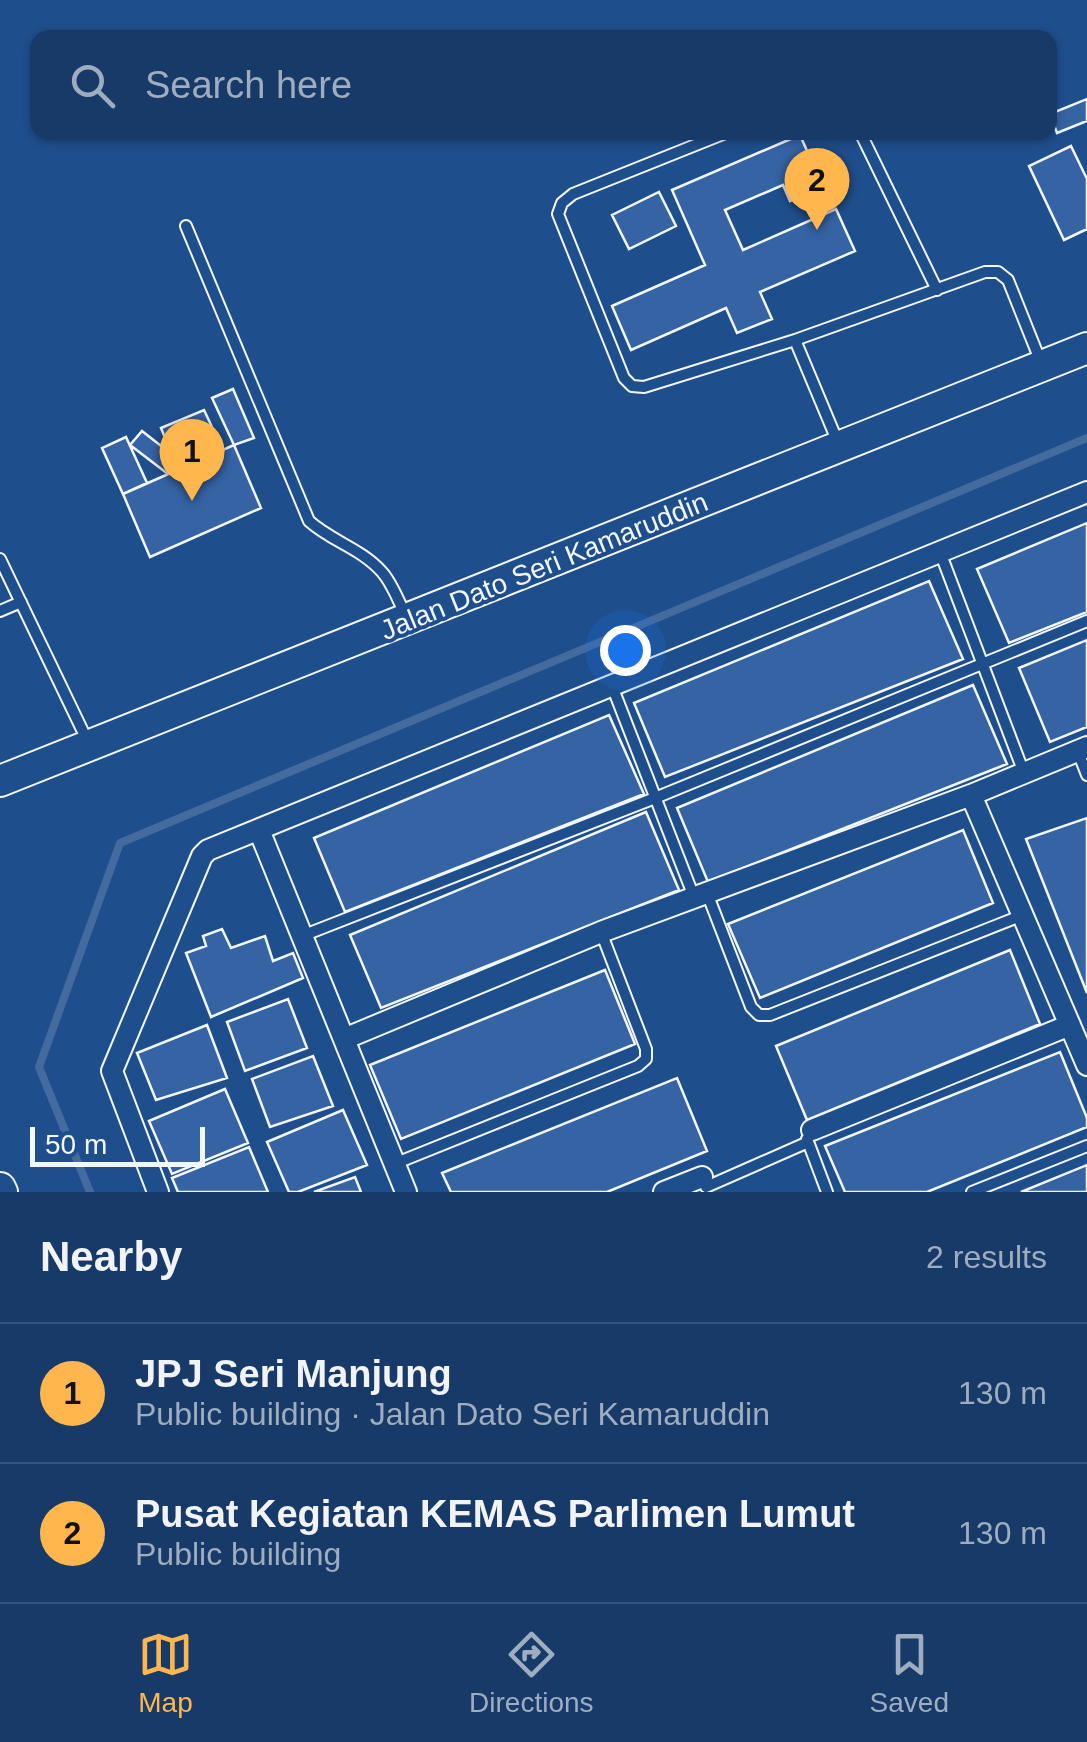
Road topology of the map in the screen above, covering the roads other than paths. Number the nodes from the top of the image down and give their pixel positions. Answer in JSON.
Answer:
{"nodes":[{"id":1,"x":708,"y":140,"type":"edge"},
{"id":2,"x":864,"y":140,"type":"edge"},
{"id":3,"x":186,"y":226,"type":"dead end"},
{"id":4,"x":937,"y":290,"type":"junction"},
{"id":5,"x":794,"y":340,"type":"junction"},
{"id":6,"x":1087,"y":348,"type":"edge"},
{"id":7,"x":1042,"y":366,"type":"junction"},
{"id":8,"x":840,"y":448,"type":"junction"},
{"id":9,"x":1087,"y":492,"type":"edge"},
{"id":10,"x":940,"y":552,"type":"junction"},
{"id":11,"x":0,"y":559,"type":"edge"},
{"id":12,"x":21,"y":602,"type":"junction"},
{"id":13,"x":0,"y":611,"type":"edge"},
{"id":14,"x":408,"y":620,"type":"junction"},
{"id":15,"x":1087,"y":621,"type":"edge"},
{"id":16,"x":983,"y":663,"type":"junction"},
{"id":17,"x":612,"y":686,"type":"junction"},
{"id":18,"x":90,"y":746,"type":"junction"},
{"id":19,"x":1082,"y":749,"type":"edge"},
{"id":20,"x":1024,"y":773,"type":"junction"},
{"id":21,"x":1087,"y":774,"type":"edge"},
{"id":22,"x":0,"y":781,"type":"edge"},
{"id":23,"x":971,"y":794,"type":"junction"},
{"id":24,"x":656,"y":798,"type":"junction"},
{"id":25,"x":259,"y":830,"type":"junction"},
{"id":26,"x":701,"y":896,"type":"junction"},
{"id":27,"x":1023,"y":916,"type":"junction"},
{"id":28,"x":601,"y":932,"type":"junction"},
{"id":29,"x":302,"y":936,"type":"junction"},
{"id":30,"x":1070,"y":1025,"type":"junction"},
{"id":31,"x":344,"y":1039,"type":"junction"},
{"id":32,"x":1087,"y":1066,"type":"edge"},
{"id":33,"x":809,"y":1137,"type":"junction"},
{"id":34,"x":1087,"y":1146,"type":"edge"},
{"id":35,"x":394,"y":1164,"type":"junction"},
{"id":36,"x":706,"y":1185,"type":"edge"},
{"id":37,"x":158,"y":1192,"type":"edge"},
{"id":38,"x":406,"y":1192,"type":"edge"},
{"id":39,"x":664,"y":1192,"type":"edge"},
{"id":40,"x":826,"y":1192,"type":"edge"},
{"id":41,"x":972,"y":1192,"type":"edge"}],
"edges":[{"from":1,"to":5,"type":"lane"},
{"from":2,"to":4,"type":"lane"},
{"from":3,"to":14,"type":"lane"},
{"from":4,"to":5,"type":"lane"},
{"from":4,"to":7,"type":"lane"},
{"from":5,"to":8,"type":"lane"},
{"from":6,"to":7,"type":"street","name":"Jalan Dato Seri Kamaruddin"},
{"from":7,"to":8,"type":"street","name":"Jalan Dato Seri Kamaruddin"},
{"from":8,"to":14,"type":"street","name":"Jalan Dato Seri Kamaruddin"},
{"from":9,"to":10,"type":"street"},
{"from":10,"to":16,"type":"lane"},
{"from":10,"to":17,"type":"street"},
{"from":11,"to":12,"type":"lane"},
{"from":12,"to":13,"type":"lane"},
{"from":12,"to":18,"type":"lane"},
{"from":14,"to":18,"type":"street","name":"Jalan Dato Seri Kamaruddin"},
{"from":15,"to":16,"type":"lane"},
{"from":16,"to":20,"type":"lane"},
{"from":16,"to":24,"type":"lane"},
{"from":17,"to":24,"type":"lane"},
{"from":17,"to":25,"type":"street"},
{"from":18,"to":22,"type":"street","name":"Jalan Dato Seri Kamaruddin"},
{"from":19,"to":20,"type":"street"},
{"from":19,"to":21,"type":"lane"},
{"from":20,"to":23,"type":"street"},
{"from":23,"to":26,"type":"street"},
{"from":23,"to":27,"type":"street"},
{"from":24,"to":26,"type":"lane"},
{"from":24,"to":29,"type":"lane"},
{"from":25,"to":29,"type":"street"},
{"from":25,"to":37,"type":"street"},
{"from":26,"to":27,"type":"lane"},
{"from":26,"to":28,"type":"street"},
{"from":27,"to":30,"type":"street"},
{"from":28,"to":31,"type":"street"},
{"from":28,"to":35,"type":"lane"},
{"from":29,"to":31,"type":"street"},
{"from":30,"to":32,"type":"street"},
{"from":30,"to":33,"type":"street"},
{"from":31,"to":35,"type":"street"},
{"from":33,"to":36,"type":"lane"},
{"from":33,"to":40,"type":"lane"},
{"from":34,"to":41,"type":"lane"},
{"from":35,"to":38,"type":"street"},
{"from":36,"to":39,"type":"street"}]}
